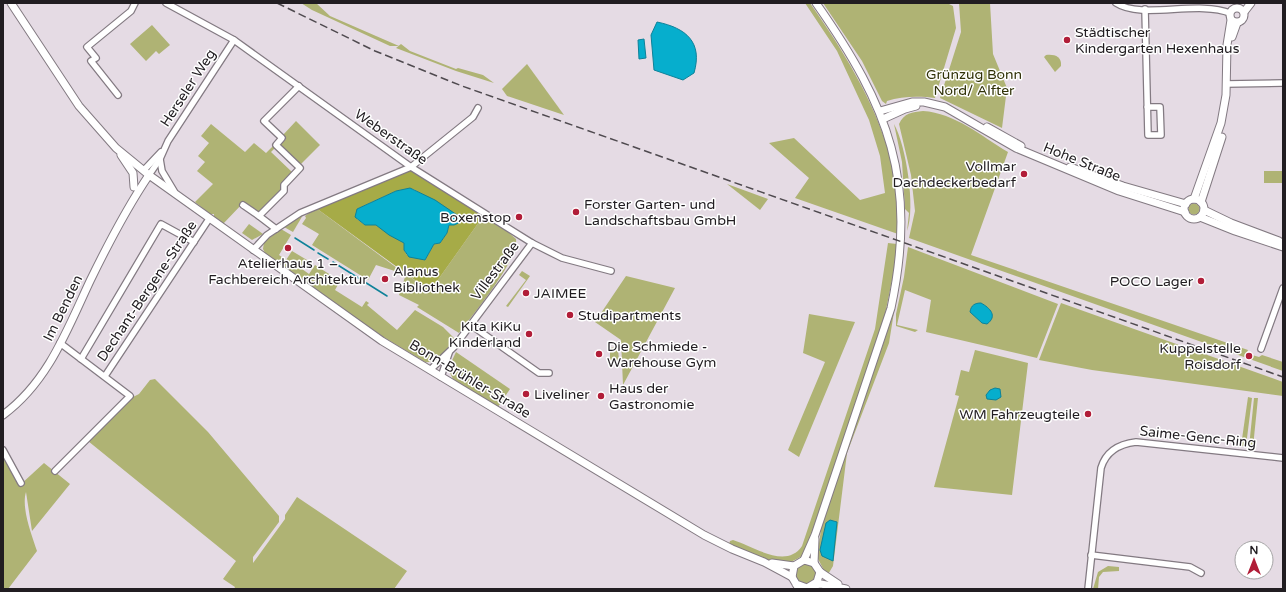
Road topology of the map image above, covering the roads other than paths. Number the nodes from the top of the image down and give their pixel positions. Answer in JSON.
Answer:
{"nodes":[{"id":1,"x":11,"y":3,"type":"edge"},
{"id":2,"x":135,"y":3,"type":"edge"},
{"id":3,"x":166,"y":3,"type":"edge"},
{"id":4,"x":816,"y":3,"type":"edge"},
{"id":5,"x":1116,"y":3,"type":"edge"},
{"id":6,"x":1251,"y":3,"type":"edge"},
{"id":7,"x":1242,"y":8,"type":"edge"},
{"id":8,"x":1145,"y":9,"type":"junction"},
{"id":9,"x":1233,"y":18,"type":"junction"},
{"id":10,"x":234,"y":40,"type":"junction"},
{"id":11,"x":1283,"y":83,"type":"edge"},
{"id":12,"x":1228,"y":84,"type":"junction"},
{"id":13,"x":299,"y":86,"type":"junction"},
{"id":14,"x":118,"y":95,"type":"dead end"},
{"id":15,"x":933,"y":104,"type":"junction"},
{"id":16,"x":1147,"y":107,"type":"junction"},
{"id":17,"x":478,"y":108,"type":"dead end"},
{"id":18,"x":880,"y":111,"type":"junction"},
{"id":19,"x":883,"y":119,"type":"junction"},
{"id":20,"x":1017,"y":146,"type":"junction"},
{"id":21,"x":116,"y":148,"type":"junction"},
{"id":22,"x":163,"y":150,"type":"junction"},
{"id":23,"x":160,"y":159,"type":"junction"},
{"id":24,"x":411,"y":167,"type":"junction"},
{"id":25,"x":146,"y":172,"type":"junction"},
{"id":26,"x":134,"y":187,"type":"junction"},
{"id":27,"x":177,"y":195,"type":"junction"},
{"id":28,"x":1194,"y":199,"type":"junction"},
{"id":29,"x":131,"y":201,"type":"junction"},
{"id":30,"x":1201,"y":202,"type":"junction"},
{"id":31,"x":1186,"y":204,"type":"junction"},
{"id":32,"x":243,"y":205,"type":"dead end"},
{"id":33,"x":1204,"y":210,"type":"junction"},
{"id":34,"x":1185,"y":212,"type":"junction"},
{"id":35,"x":259,"y":216,"type":"junction"},
{"id":36,"x":1200,"y":217,"type":"junction"},
{"id":37,"x":209,"y":219,"type":"junction"},
{"id":38,"x":276,"y":229,"type":"junction"},
{"id":39,"x":194,"y":242,"type":"junction"},
{"id":40,"x":532,"y":243,"type":"junction"},
{"id":41,"x":1283,"y":243,"type":"edge"},
{"id":42,"x":1283,"y":248,"type":"edge"},
{"id":43,"x":253,"y":250,"type":"junction"},
{"id":44,"x":611,"y":271,"type":"dead end"},
{"id":45,"x":1283,"y":288,"type":"edge"},
{"id":46,"x":471,"y":324,"type":"junction"},
{"id":47,"x":60,"y":343,"type":"junction"},
{"id":48,"x":1261,"y":349,"type":"dead end"},
{"id":49,"x":449,"y":353,"type":"junction"},
{"id":50,"x":81,"y":360,"type":"junction"},
{"id":51,"x":430,"y":370,"type":"junction"},
{"id":52,"x":548,"y":373,"type":"dead end"},
{"id":53,"x":105,"y":376,"type":"junction"},
{"id":54,"x":441,"y":377,"type":"junction"},
{"id":55,"x":3,"y":416,"type":"edge"},
{"id":56,"x":3,"y":450,"type":"edge"},
{"id":57,"x":1283,"y":458,"type":"edge"},
{"id":58,"x":54,"y":471,"type":"dead end"},
{"id":59,"x":21,"y":483,"type":"dead end"},
{"id":60,"x":815,"y":535,"type":"junction"},
{"id":61,"x":1091,"y":556,"type":"junction"},
{"id":62,"x":804,"y":560,"type":"junction"},
{"id":63,"x":764,"y":562,"type":"junction"},
{"id":64,"x":814,"y":563,"type":"junction"},
{"id":65,"x":794,"y":566,"type":"junction"},
{"id":66,"x":820,"y":572,"type":"junction"},
{"id":67,"x":1201,"y":573,"type":"dead end"},
{"id":68,"x":796,"y":583,"type":"edge"},
{"id":69,"x":811,"y":587,"type":"edge"},
{"id":70,"x":846,"y":589,"type":"edge"},
{"id":71,"x":1088,"y":589,"type":"edge"}],
"edges":[{"from":1,"to":21,"type":"street","name":"Bonn-Brühler-Straße"},
{"from":2,"to":14,"type":"street"},
{"from":3,"to":10,"type":"street","name":"Weberstraße"},
{"from":4,"to":18,"type":"street"},
{"from":5,"to":8,"type":"street"},
{"from":6,"to":7,"type":"street"},
{"from":7,"to":9,"type":"street"},
{"from":7,"to":9,"type":"street"},
{"from":8,"to":9,"type":"street"},
{"from":8,"to":16,"type":"street"},
{"from":9,"to":12,"type":"street"},
{"from":10,"to":13,"type":"street","name":"Weberstraße"},
{"from":10,"to":22,"type":"street","name":"Herseler Weg"},
{"from":11,"to":12,"type":"street"},
{"from":12,"to":28,"type":"street"},
{"from":12,"to":30,"type":"street"},
{"from":13,"to":24,"type":"street","name":"Weberstraße"},
{"from":13,"to":35,"type":"street"},
{"from":15,"to":18,"type":"street","name":"Hohe Straße"},
{"from":15,"to":19,"type":"street","name":"Hohe Straße"},
{"from":15,"to":20,"type":"street","name":"Hohe Straße"},
{"from":16,"to":16,"type":"street"},
{"from":17,"to":24,"type":"street"},
{"from":18,"to":19,"type":"street"},
{"from":19,"to":60,"type":"street"},
{"from":20,"to":31,"type":"street","name":"Hohe Straße"},
{"from":20,"to":34,"type":"street","name":"Hohe Straße"},
{"from":21,"to":25,"type":"street","name":"Bonn-Brühler-Straße"},
{"from":21,"to":26,"type":"street"},
{"from":22,"to":23,"type":"street","name":"Herseler Weg"},
{"from":22,"to":25,"type":"street","name":"Herseler Weg"},
{"from":23,"to":25,"type":"street","name":"Herseler Weg"},
{"from":23,"to":27,"type":"street","name":"Bonn-Brühler-Straße"},
{"from":24,"to":38,"type":"street"},
{"from":24,"to":40,"type":"street","name":"Weberstraße"},
{"from":25,"to":26,"type":"street","name":"Im Benden"},
{"from":25,"to":27,"type":"street","name":"Bonn-Brühler-Straße"},
{"from":25,"to":29,"type":"street","name":"Im Benden"},
{"from":26,"to":29,"type":"street","name":"Im Benden"},
{"from":27,"to":37,"type":"street","name":"Bonn-Brühler-Straße"},
{"from":28,"to":30,"type":"street"},
{"from":28,"to":31,"type":"street"},
{"from":29,"to":47,"type":"street","name":"Im Benden"},
{"from":30,"to":33,"type":"street"},
{"from":31,"to":34,"type":"street"},
{"from":32,"to":35,"type":"street"},
{"from":33,"to":36,"type":"street"},
{"from":33,"to":41,"type":"street"},
{"from":34,"to":36,"type":"street"},
{"from":35,"to":38,"type":"street"},
{"from":36,"to":42,"type":"street"},
{"from":37,"to":39,"type":"street","name":"Dechant-Bergene-Straße"},
{"from":37,"to":43,"type":"street","name":"Bonn-Brühler-Straße"},
{"from":38,"to":43,"type":"street"},
{"from":39,"to":50,"type":"street"},
{"from":39,"to":53,"type":"street","name":"Dechant-Bergene-Straße"},
{"from":40,"to":44,"type":"street","name":"Weberstraße"},
{"from":40,"to":46,"type":"street","name":"Villestraße"},
{"from":43,"to":51,"type":"street","name":"Bonn-Brühler-Straße"},
{"from":45,"to":48,"type":"street"},
{"from":46,"to":49,"type":"street","name":"Villestraße"},
{"from":46,"to":52,"type":"street"},
{"from":47,"to":50,"type":"street"},
{"from":47,"to":55,"type":"street","name":"Im Benden"},
{"from":49,"to":51,"type":"street","name":"Villestraße"},
{"from":49,"to":54,"type":"street","name":"Villestraße"},
{"from":50,"to":53,"type":"street"},
{"from":51,"to":54,"type":"street","name":"Bonn-Brühler-Straße"},
{"from":53,"to":58,"type":"street"},
{"from":54,"to":63,"type":"street","name":"Bonn-Brühler-Straße"},
{"from":56,"to":59,"type":"street"},
{"from":57,"to":61,"type":"street","name":"Saime-Genc-Ring"},
{"from":60,"to":62,"type":"street"},
{"from":60,"to":64,"type":"street"},
{"from":61,"to":67,"type":"street"},
{"from":61,"to":71,"type":"street","name":"Saime-Genc-Ring"},
{"from":62,"to":64,"type":"street"},
{"from":62,"to":65,"type":"street"},
{"from":63,"to":65,"type":"street","name":"Bonn-Brühler-Straße"},
{"from":63,"to":68,"type":"street","name":"Bonn-Brühler-Straße"},
{"from":64,"to":66,"type":"street"},
{"from":65,"to":68,"type":"street"},
{"from":66,"to":69,"type":"street"},
{"from":66,"to":70,"type":"street"},
{"from":68,"to":69,"type":"street"},
{"from":69,"to":70,"type":"street"}]}
